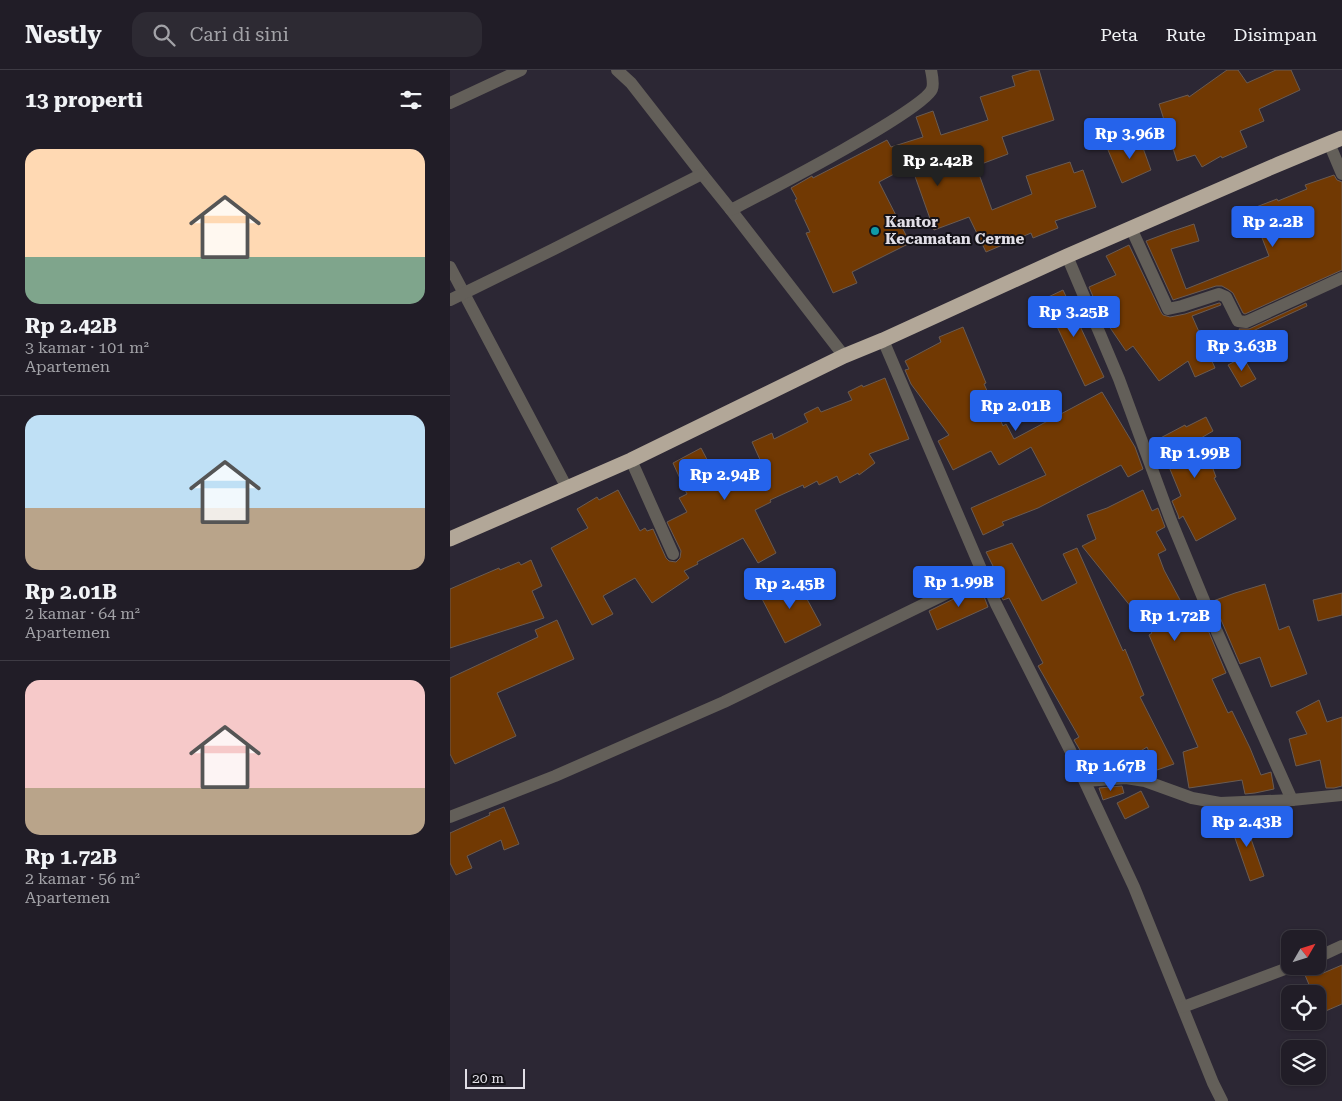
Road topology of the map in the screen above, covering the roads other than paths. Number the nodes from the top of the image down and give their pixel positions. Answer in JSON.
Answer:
{"nodes":[{"id":1,"x":521,"y":70,"type":"edge"},
{"id":2,"x":617,"y":70,"type":"edge"},
{"id":3,"x":931,"y":70,"type":"edge"},
{"id":4,"x":450,"y":103,"type":"edge"},
{"id":5,"x":1336,"y":141,"type":"edge"},
{"id":6,"x":702,"y":174,"type":"junction"},
{"id":7,"x":1342,"y":174,"type":"edge"},
{"id":8,"x":731,"y":210,"type":"junction"},
{"id":9,"x":1131,"y":228,"type":"junction"},
{"id":10,"x":1067,"y":256,"type":"junction"},
{"id":11,"x":450,"y":266,"type":"edge"},
{"id":12,"x":1342,"y":278,"type":"edge"},
{"id":13,"x":464,"y":293,"type":"junction"},
{"id":14,"x":450,"y":300,"type":"edge"},
{"id":15,"x":883,"y":340,"type":"junction"},
{"id":16,"x":844,"y":356,"type":"junction"},
{"id":17,"x":630,"y":460,"type":"junction"},
{"id":18,"x":567,"y":488,"type":"junction"},
{"id":19,"x":450,"y":538,"type":"edge"},
{"id":20,"x":672,"y":554,"type":"dead end"},
{"id":21,"x":984,"y":575,"type":"junction"},
{"id":22,"x":1084,"y":781,"type":"junction"},
{"id":23,"x":1342,"y":796,"type":"edge"},
{"id":24,"x":1292,"y":800,"type":"junction"},
{"id":25,"x":450,"y":817,"type":"edge"},
{"id":26,"x":1342,"y":946,"type":"edge"},
{"id":27,"x":1326,"y":953,"type":"edge"},
{"id":28,"x":1281,"y":971,"type":"edge"},
{"id":29,"x":1183,"y":1007,"type":"junction"},
{"id":30,"x":1222,"y":1101,"type":"edge"}],
"edges":[{"from":1,"to":4,"type":"street"},
{"from":2,"to":6,"type":"street"},
{"from":3,"to":8,"type":"street"},
{"from":5,"to":7,"type":"street"},
{"from":5,"to":9,"type":"highway"},
{"from":6,"to":8,"type":"street"},
{"from":6,"to":13,"type":"street"},
{"from":8,"to":16,"type":"street"},
{"from":9,"to":10,"type":"highway"},
{"from":9,"to":12,"type":"street"},
{"from":10,"to":15,"type":"highway"},
{"from":10,"to":24,"type":"street"},
{"from":11,"to":13,"type":"street"},
{"from":13,"to":14,"type":"street"},
{"from":13,"to":18,"type":"street"},
{"from":15,"to":16,"type":"highway"},
{"from":15,"to":21,"type":"street"},
{"from":16,"to":17,"type":"highway"},
{"from":17,"to":18,"type":"highway"},
{"from":17,"to":20,"type":"street"},
{"from":18,"to":19,"type":"highway"},
{"from":21,"to":22,"type":"street"},
{"from":21,"to":25,"type":"street"},
{"from":22,"to":24,"type":"street"},
{"from":22,"to":29,"type":"street"},
{"from":23,"to":24,"type":"street"},
{"from":26,"to":27,"type":"street"},
{"from":28,"to":29,"type":"street"},
{"from":29,"to":30,"type":"street"}]}
